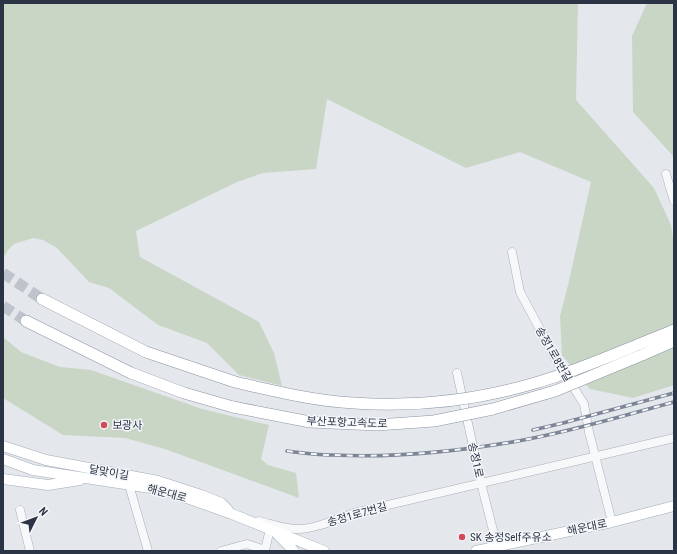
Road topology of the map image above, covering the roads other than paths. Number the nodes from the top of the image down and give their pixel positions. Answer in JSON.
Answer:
{"nodes":[{"id":1,"x":666,"y":174,"type":"dead end"},
{"id":2,"x":674,"y":201,"type":"edge"},
{"id":3,"x":512,"y":252,"type":"dead end"},
{"id":4,"x":42,"y":299,"type":"tunnel mouth"},
{"id":5,"x":26,"y":321,"type":"tunnel mouth"},
{"id":6,"x":674,"y":330,"type":"edge"},
{"id":7,"x":674,"y":341,"type":"edge"},
{"id":8,"x":639,"y":350,"type":"junction"},
{"id":9,"x":457,"y":373,"type":"dead end"},
{"id":10,"x":674,"y":438,"type":"edge"},
{"id":11,"x":3,"y":446,"type":"edge"},
{"id":12,"x":595,"y":456,"type":"junction"},
{"id":13,"x":3,"y":459,"type":"edge"},
{"id":14,"x":90,"y":478,"type":"junction"},
{"id":15,"x":3,"y":479,"type":"edge"},
{"id":16,"x":481,"y":483,"type":"junction"},
{"id":17,"x":129,"y":485,"type":"junction"},
{"id":18,"x":674,"y":506,"type":"edge"},
{"id":19,"x":20,"y":510,"type":"dead end"},
{"id":20,"x":232,"y":514,"type":"junction"},
{"id":21,"x":612,"y":522,"type":"junction"},
{"id":22,"x":271,"y":530,"type":"junction"},
{"id":23,"x":496,"y":546,"type":"junction"},
{"id":24,"x":30,"y":551,"type":"edge"},
{"id":25,"x":148,"y":551,"type":"edge"},
{"id":26,"x":221,"y":551,"type":"edge"},
{"id":27,"x":266,"y":551,"type":"edge"},
{"id":28,"x":294,"y":551,"type":"edge"},
{"id":29,"x":324,"y":551,"type":"edge"},
{"id":30,"x":476,"y":551,"type":"edge"}],
"edges":[{"from":1,"to":2,"type":"street"},
{"from":3,"to":12,"type":"street","name":"송정1로8번길"},
{"from":4,"to":8,"type":"highway","name":"부산포항고속도로","bridge":true},
{"from":5,"to":8,"type":"highway","name":"부산포항고속도로","bridge":true},
{"from":6,"to":8,"type":"highway","name":"부산포항고속도로"},
{"from":7,"to":8,"type":"highway","name":"부산포항고속도로"},
{"from":9,"to":16,"type":"street","name":"송정1로"},
{"from":10,"to":12,"type":"street"},
{"from":11,"to":20,"type":"main road","name":"달맞이길"},
{"from":12,"to":16,"type":"street"},
{"from":12,"to":21,"type":"street","name":"송정1로8번길"},
{"from":13,"to":14,"type":"main road","name":"해운대로"},
{"from":14,"to":15,"type":"main road","name":"달맞이길"},
{"from":14,"to":17,"type":"main road","name":"해운대로"},
{"from":16,"to":20,"type":"street","name":"송정1로7번길"},
{"from":16,"to":23,"type":"street","name":"송정1로"},
{"from":17,"to":20,"type":"main road","name":"해운대로"},
{"from":17,"to":25,"type":"street"},
{"from":18,"to":21,"type":"main road","name":"해운대로"},
{"from":19,"to":24,"type":"street"},
{"from":20,"to":22,"type":"main road","name":"해운대로"},
{"from":21,"to":23,"type":"main road","name":"해운대로"},
{"from":22,"to":27,"type":"street"},
{"from":22,"to":28,"type":"main road"},
{"from":22,"to":29,"type":"main road","name":"해운대로"},
{"from":23,"to":30,"type":"main road","name":"해운대로"},
{"from":26,"to":27,"type":"street"}]}
